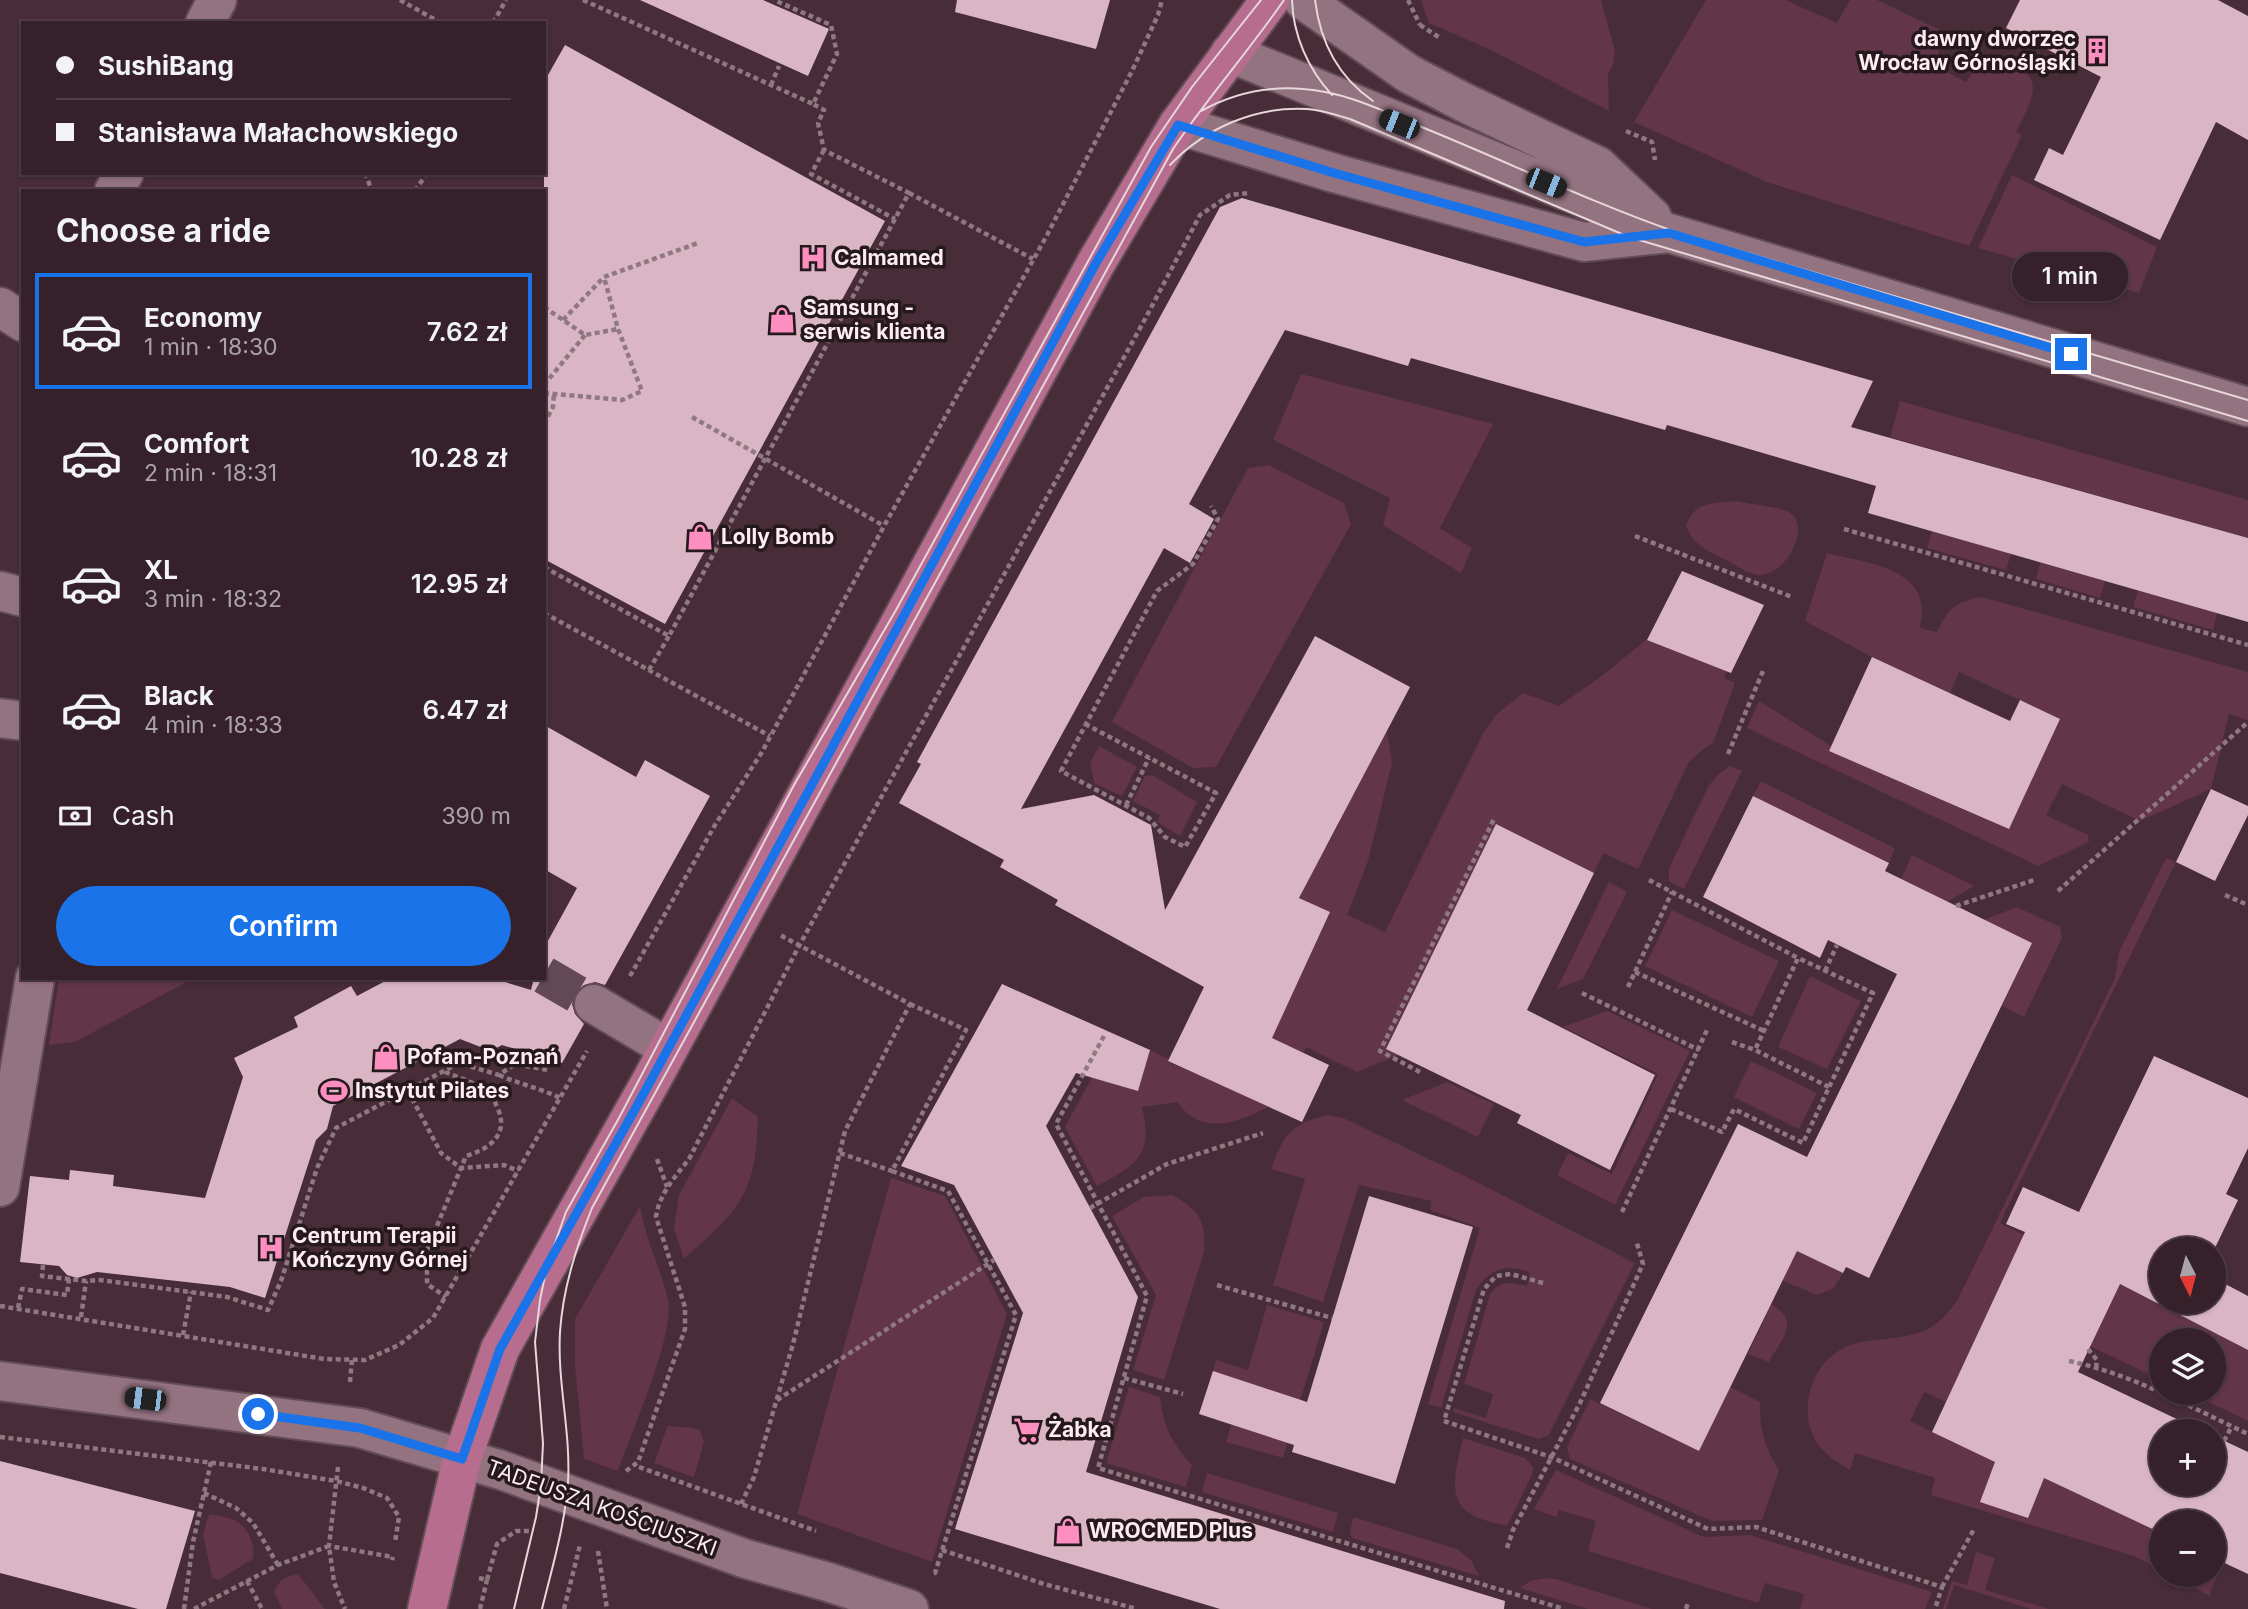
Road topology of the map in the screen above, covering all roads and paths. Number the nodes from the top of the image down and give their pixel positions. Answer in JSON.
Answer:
{"nodes":[{"id":1,"x":217,"y":0,"type":"edge"},
{"id":2,"x":400,"y":0,"type":"edge"},
{"id":3,"x":506,"y":0,"type":"edge"},
{"id":4,"x":583,"y":0,"type":"edge"},
{"id":5,"x":774,"y":0,"type":"edge"},
{"id":6,"x":1162,"y":0,"type":"edge"},
{"id":7,"x":1270,"y":0,"type":"edge"},
{"id":8,"x":1303,"y":0,"type":"edge"},
{"id":9,"x":1408,"y":0,"type":"edge"},
{"id":10,"x":206,"y":21,"type":"edge"},
{"id":11,"x":438,"y":21,"type":"edge"},
{"id":12,"x":494,"y":21,"type":"edge"},
{"id":13,"x":1415,"y":35,"type":"dead end"},
{"id":14,"x":1230,"y":53,"type":"junction"},
{"id":15,"x":779,"y":66,"type":"dead end"},
{"id":16,"x":771,"y":85,"type":"junction"},
{"id":17,"x":813,"y":104,"type":"junction"},
{"id":18,"x":1178,"y":125,"type":"junction"},
{"id":19,"x":824,"y":150,"type":"junction"},
{"id":20,"x":909,"y":193,"type":"junction"},
{"id":21,"x":1261,"y":196,"type":"dead end"},
{"id":22,"x":895,"y":219,"type":"junction"},
{"id":23,"x":1669,"y":233,"type":"junction"},
{"id":24,"x":698,"y":243,"type":"dead end"},
{"id":25,"x":1033,"y":259,"type":"junction"},
{"id":26,"x":604,"y":277,"type":"junction"},
{"id":27,"x":0,"y":307,"type":"edge"},
{"id":28,"x":546,"y":308,"type":"edge"},
{"id":29,"x":563,"y":320,"type":"junction"},
{"id":30,"x":21,"y":321,"type":"edge"},
{"id":31,"x":618,"y":329,"type":"junction"},
{"id":32,"x":585,"y":335,"type":"junction"},
{"id":33,"x":546,"y":383,"type":"edge"},
{"id":34,"x":546,"y":393,"type":"edge"},
{"id":35,"x":554,"y":394,"type":"junction"},
{"id":36,"x":2248,"y":407,"type":"edge"},
{"id":37,"x":692,"y":417,"type":"dead end"},
{"id":38,"x":546,"y":420,"type":"edge"},
{"id":39,"x":765,"y":458,"type":"junction"},
{"id":40,"x":1211,"y":506,"type":"dead end"},
{"id":41,"x":884,"y":526,"type":"junction"},
{"id":42,"x":1844,"y":529,"type":"dead end"},
{"id":43,"x":1634,"y":536,"type":"dead end"},
{"id":44,"x":546,"y":568,"type":"edge"},
{"id":45,"x":0,"y":591,"type":"edge"},
{"id":46,"x":21,"y":596,"type":"edge"},
{"id":47,"x":1792,"y":597,"type":"dead end"},
{"id":48,"x":546,"y":613,"type":"edge"},
{"id":49,"x":669,"y":636,"type":"junction"},
{"id":50,"x":2248,"y":645,"type":"edge"},
{"id":51,"x":649,"y":670,"type":"junction"},
{"id":52,"x":1763,"y":671,"type":"dead end"},
{"id":53,"x":2248,"y":722,"type":"edge"},
{"id":54,"x":1085,"y":724,"type":"junction"},
{"id":55,"x":770,"y":736,"type":"junction"},
{"id":56,"x":1728,"y":754,"type":"dead end"},
{"id":57,"x":1149,"y":758,"type":"junction"},
{"id":58,"x":1126,"y":805,"type":"junction"},
{"id":59,"x":1494,"y":819,"type":"dead end"},
{"id":60,"x":1649,"y":880,"type":"dead end"},
{"id":61,"x":2034,"y":880,"type":"dead end"},
{"id":62,"x":2058,"y":891,"type":"dead end"},
{"id":63,"x":1672,"y":892,"type":"junction"},
{"id":64,"x":2225,"y":895,"type":"dead end"},
{"id":65,"x":2248,"y":905,"type":"edge"},
{"id":66,"x":1956,"y":906,"type":"dead end"},
{"id":67,"x":740,"y":914,"type":"junction"},
{"id":68,"x":1837,"y":945,"type":"dead end"},
{"id":69,"x":799,"y":946,"type":"junction"},
{"id":70,"x":1798,"y":958,"type":"junction"},
{"id":71,"x":1825,"y":971,"type":"junction"},
{"id":72,"x":1635,"y":972,"type":"junction"},
{"id":73,"x":35,"y":980,"type":"edge"},
{"id":74,"x":1628,"y":986,"type":"dead end"},
{"id":75,"x":1582,"y":993,"type":"dead end"},
{"id":76,"x":910,"y":1004,"type":"junction"},
{"id":77,"x":602,"y":1009,"type":"junction"},
{"id":78,"x":1707,"y":1030,"type":"dead end"},
{"id":79,"x":1764,"y":1031,"type":"junction"},
{"id":80,"x":1104,"y":1036,"type":"dead end"},
{"id":81,"x":1732,"y":1042,"type":"dead end"},
{"id":82,"x":668,"y":1048,"type":"junction"},
{"id":83,"x":1699,"y":1050,"type":"junction"},
{"id":84,"x":1755,"y":1051,"type":"junction"},
{"id":85,"x":548,"y":1070,"type":"dead end"},
{"id":86,"x":444,"y":1072,"type":"junction"},
{"id":87,"x":1420,"y":1072,"type":"dead end"},
{"id":88,"x":499,"y":1075,"type":"junction"},
{"id":89,"x":1829,"y":1087,"type":"junction"},
{"id":90,"x":408,"y":1091,"type":"junction"},
{"id":91,"x":560,"y":1098,"type":"junction"},
{"id":92,"x":1671,"y":1109,"type":"junction"},
{"id":93,"x":1263,"y":1133,"type":"dead end"},
{"id":94,"x":840,"y":1153,"type":"junction"},
{"id":95,"x":461,"y":1168,"type":"junction"},
{"id":96,"x":518,"y":1171,"type":"junction"},
{"id":97,"x":892,"y":1171,"type":"junction"},
{"id":98,"x":0,"y":1187,"type":"edge"},
{"id":99,"x":1099,"y":1204,"type":"junction"},
{"id":100,"x":1090,"y":1208,"type":"dead end"},
{"id":101,"x":1622,"y":1212,"type":"dead end"},
{"id":102,"x":1636,"y":1240,"type":"dead end"},
{"id":103,"x":993,"y":1260,"type":"dead end"},
{"id":104,"x":987,"y":1263,"type":"junction"},
{"id":105,"x":43,"y":1265,"type":"dead end"},
{"id":106,"x":69,"y":1279,"type":"junction"},
{"id":107,"x":86,"y":1281,"type":"junction"},
{"id":108,"x":1543,"y":1283,"type":"dead end"},
{"id":109,"x":1217,"y":1285,"type":"dead end"},
{"id":110,"x":191,"y":1292,"type":"junction"},
{"id":111,"x":446,"y":1297,"type":"junction"},
{"id":112,"x":0,"y":1306,"type":"edge"},
{"id":113,"x":18,"y":1308,"type":"junction"},
{"id":114,"x":80,"y":1317,"type":"junction"},
{"id":115,"x":1332,"y":1318,"type":"dead end"},
{"id":116,"x":183,"y":1335,"type":"junction"},
{"id":117,"x":2088,"y":1349,"type":"dead end"},
{"id":118,"x":352,"y":1359,"type":"junction"},
{"id":119,"x":2069,"y":1361,"type":"dead end"},
{"id":120,"x":2096,"y":1367,"type":"junction"},
{"id":121,"x":1124,"y":1378,"type":"junction"},
{"id":122,"x":0,"y":1381,"type":"edge"},
{"id":123,"x":350,"y":1382,"type":"dead end"},
{"id":124,"x":2149,"y":1388,"type":"edge"},
{"id":125,"x":1183,"y":1394,"type":"dead end"},
{"id":126,"x":777,"y":1401,"type":"junction"},
{"id":127,"x":2187,"y":1405,"type":"edge"},
{"id":128,"x":2232,"y":1426,"type":"junction"},
{"id":129,"x":2248,"y":1434,"type":"edge"},
{"id":130,"x":0,"y":1437,"type":"edge"},
{"id":131,"x":2226,"y":1437,"type":"edge"},
{"id":132,"x":1551,"y":1457,"type":"junction"},
{"id":133,"x":462,"y":1459,"type":"junction"},
{"id":134,"x":211,"y":1462,"type":"junction"},
{"id":135,"x":338,"y":1466,"type":"dead end"},
{"id":136,"x":336,"y":1481,"type":"junction"},
{"id":137,"x":204,"y":1493,"type":"junction"},
{"id":138,"x":741,"y":1504,"type":"junction"},
{"id":139,"x":1974,"y":1529,"type":"dead end"},
{"id":140,"x":533,"y":1531,"type":"dead end"},
{"id":141,"x":823,"y":1533,"type":"dead end"},
{"id":142,"x":580,"y":1545,"type":"dead end"},
{"id":143,"x":329,"y":1546,"type":"junction"},
{"id":144,"x":1507,"y":1548,"type":"dead end"},
{"id":145,"x":598,"y":1550,"type":"dead end"},
{"id":146,"x":942,"y":1550,"type":"junction"},
{"id":147,"x":393,"y":1557,"type":"junction"},
{"id":148,"x":403,"y":1560,"type":"dead end"},
{"id":149,"x":278,"y":1565,"type":"junction"},
{"id":150,"x":923,"y":1569,"type":"dead end"},
{"id":151,"x":469,"y":1576,"type":"dead end"},
{"id":152,"x":487,"y":1580,"type":"junction"},
{"id":153,"x":247,"y":1581,"type":"junction"},
{"id":154,"x":1942,"y":1587,"type":"junction"},
{"id":155,"x":184,"y":1609,"type":"edge"},
{"id":156,"x":194,"y":1609,"type":"edge"},
{"id":157,"x":262,"y":1609,"type":"edge"},
{"id":158,"x":345,"y":1609,"type":"edge"},
{"id":159,"x":427,"y":1609,"type":"edge"},
{"id":160,"x":480,"y":1609,"type":"edge"},
{"id":161,"x":564,"y":1609,"type":"edge"},
{"id":162,"x":607,"y":1609,"type":"edge"},
{"id":163,"x":909,"y":1609,"type":"edge"},
{"id":164,"x":1137,"y":1609,"type":"edge"},
{"id":165,"x":1564,"y":1609,"type":"edge"},
{"id":166,"x":1935,"y":1609,"type":"edge"}],
"edges":[{"from":1,"to":10,"type":"street"},
{"from":2,"to":11,"type":"path"},
{"from":3,"to":12,"type":"path"},
{"from":4,"to":16,"type":"path"},
{"from":5,"to":17,"type":"path"},
{"from":6,"to":25,"type":"path"},
{"from":7,"to":14,"type":"main road"},
{"from":8,"to":23,"type":"street"},
{"from":9,"to":13,"type":"path"},
{"from":14,"to":18,"type":"main road"},
{"from":14,"to":23,"type":"street"},
{"from":15,"to":16,"type":"path"},
{"from":16,"to":17,"type":"path"},
{"from":17,"to":19,"type":"path"},
{"from":18,"to":23,"type":"street"},
{"from":18,"to":67,"type":"main road"},
{"from":19,"to":20,"type":"path"},
{"from":19,"to":22,"type":"path"},
{"from":20,"to":22,"type":"path"},
{"from":20,"to":25,"type":"path"},
{"from":21,"to":69,"type":"path"},
{"from":22,"to":39,"type":"path"},
{"from":23,"to":36,"type":"street"},
{"from":24,"to":26,"type":"path"},
{"from":25,"to":41,"type":"path"},
{"from":26,"to":29,"type":"path"},
{"from":26,"to":31,"type":"path"},
{"from":27,"to":30,"type":"street"},
{"from":28,"to":29,"type":"path"},
{"from":29,"to":32,"type":"path"},
{"from":31,"to":32,"type":"path"},
{"from":31,"to":35,"type":"path"},
{"from":32,"to":33,"type":"path"},
{"from":34,"to":35,"type":"path"},
{"from":35,"to":38,"type":"path"},
{"from":37,"to":39,"type":"path"},
{"from":39,"to":41,"type":"path"},
{"from":39,"to":49,"type":"path"},
{"from":40,"to":54,"type":"path"},
{"from":41,"to":55,"type":"path"},
{"from":42,"to":50,"type":"path"},
{"from":43,"to":47,"type":"path"},
{"from":44,"to":49,"type":"path"},
{"from":45,"to":46,"type":"street"},
{"from":48,"to":51,"type":"path"},
{"from":49,"to":51,"type":"path"},
{"from":51,"to":55,"type":"path"},
{"from":52,"to":56,"type":"path"},
{"from":53,"to":62,"type":"path"},
{"from":54,"to":57,"type":"path"},
{"from":54,"to":58,"type":"path"},
{"from":55,"to":77,"type":"path"},
{"from":57,"to":58,"type":"path"},
{"from":57,"to":58,"type":"path"},
{"from":59,"to":87,"type":"path"},
{"from":60,"to":63,"type":"path"},
{"from":61,"to":66,"type":"path"},
{"from":63,"to":70,"type":"path"},
{"from":63,"to":72,"type":"path"},
{"from":64,"to":65,"type":"path"},
{"from":67,"to":69,"type":"path"},
{"from":67,"to":82,"type":"main road"},
{"from":68,"to":71,"type":"path"},
{"from":69,"to":76,"type":"path"},
{"from":69,"to":138,"type":"path"},
{"from":70,"to":71,"type":"path"},
{"from":70,"to":79,"type":"path"},
{"from":71,"to":89,"type":"path"},
{"from":72,"to":74,"type":"path"},
{"from":72,"to":79,"type":"path"},
{"from":73,"to":98,"type":"street"},
{"from":75,"to":83,"type":"path"},
{"from":76,"to":94,"type":"path"},
{"from":76,"to":97,"type":"path"},
{"from":77,"to":82,"type":"street"},
{"from":77,"to":91,"type":"path"},
{"from":78,"to":83,"type":"path"},
{"from":79,"to":84,"type":"path"},
{"from":80,"to":99,"type":"path"},
{"from":81,"to":84,"type":"path"},
{"from":82,"to":133,"type":"main road"},
{"from":83,"to":92,"type":"path"},
{"from":84,"to":89,"type":"path"},
{"from":85,"to":88,"type":"path"},
{"from":86,"to":88,"type":"path"},
{"from":86,"to":90,"type":"path"},
{"from":86,"to":95,"type":"path"},
{"from":88,"to":91,"type":"path"},
{"from":89,"to":92,"type":"path"},
{"from":90,"to":95,"type":"path"},
{"from":90,"to":110,"type":"path"},
{"from":91,"to":96,"type":"path"},
{"from":92,"to":101,"type":"path"},
{"from":93,"to":99,"type":"path"},
{"from":94,"to":97,"type":"path"},
{"from":94,"to":126,"type":"path"},
{"from":95,"to":96,"type":"path"},
{"from":95,"to":111,"type":"path"},
{"from":96,"to":111,"type":"path"},
{"from":97,"to":104,"type":"path"},
{"from":99,"to":100,"type":"path"},
{"from":99,"to":121,"type":"path"},
{"from":102,"to":132,"type":"path"},
{"from":103,"to":104,"type":"path"},
{"from":104,"to":126,"type":"path"},
{"from":104,"to":146,"type":"path"},
{"from":105,"to":106,"type":"path"},
{"from":106,"to":107,"type":"path"},
{"from":106,"to":113,"type":"path"},
{"from":107,"to":110,"type":"path"},
{"from":107,"to":114,"type":"path"},
{"from":108,"to":132,"type":"path"},
{"from":109,"to":115,"type":"path"},
{"from":110,"to":116,"type":"path"},
{"from":111,"to":118,"type":"path"},
{"from":112,"to":113,"type":"path"},
{"from":113,"to":114,"type":"path"},
{"from":114,"to":116,"type":"path"},
{"from":116,"to":118,"type":"path"},
{"from":117,"to":120,"type":"path"},
{"from":118,"to":123,"type":"path"},
{"from":119,"to":120,"type":"path"},
{"from":120,"to":124,"type":"path"},
{"from":121,"to":125,"type":"path"},
{"from":121,"to":165,"type":"path"},
{"from":122,"to":133,"type":"street","name":"TADEUSZA KOŚCIUSZKI"},
{"from":126,"to":138,"type":"path"},
{"from":127,"to":128,"type":"path"},
{"from":128,"to":129,"type":"path"},
{"from":128,"to":131,"type":"path"},
{"from":130,"to":134,"type":"path"},
{"from":132,"to":144,"type":"path"},
{"from":132,"to":154,"type":"path"},
{"from":133,"to":159,"type":"main road"},
{"from":133,"to":163,"type":"street","name":"TADEUSZA KOŚCIUSZKI"},
{"from":134,"to":136,"type":"path"},
{"from":134,"to":137,"type":"path"},
{"from":135,"to":136,"type":"path"},
{"from":136,"to":143,"type":"path"},
{"from":136,"to":147,"type":"path"},
{"from":137,"to":149,"type":"path"},
{"from":137,"to":155,"type":"path"},
{"from":138,"to":141,"type":"path"},
{"from":139,"to":154,"type":"path"},
{"from":140,"to":152,"type":"path"},
{"from":142,"to":161,"type":"path"},
{"from":143,"to":147,"type":"path"},
{"from":143,"to":149,"type":"path"},
{"from":143,"to":158,"type":"path"},
{"from":145,"to":162,"type":"path"},
{"from":146,"to":150,"type":"path"},
{"from":146,"to":164,"type":"path"},
{"from":147,"to":148,"type":"path"},
{"from":149,"to":153,"type":"path"},
{"from":151,"to":152,"type":"path"},
{"from":152,"to":160,"type":"path"},
{"from":153,"to":156,"type":"path"},
{"from":153,"to":157,"type":"path"},
{"from":154,"to":166,"type":"path"}]}
